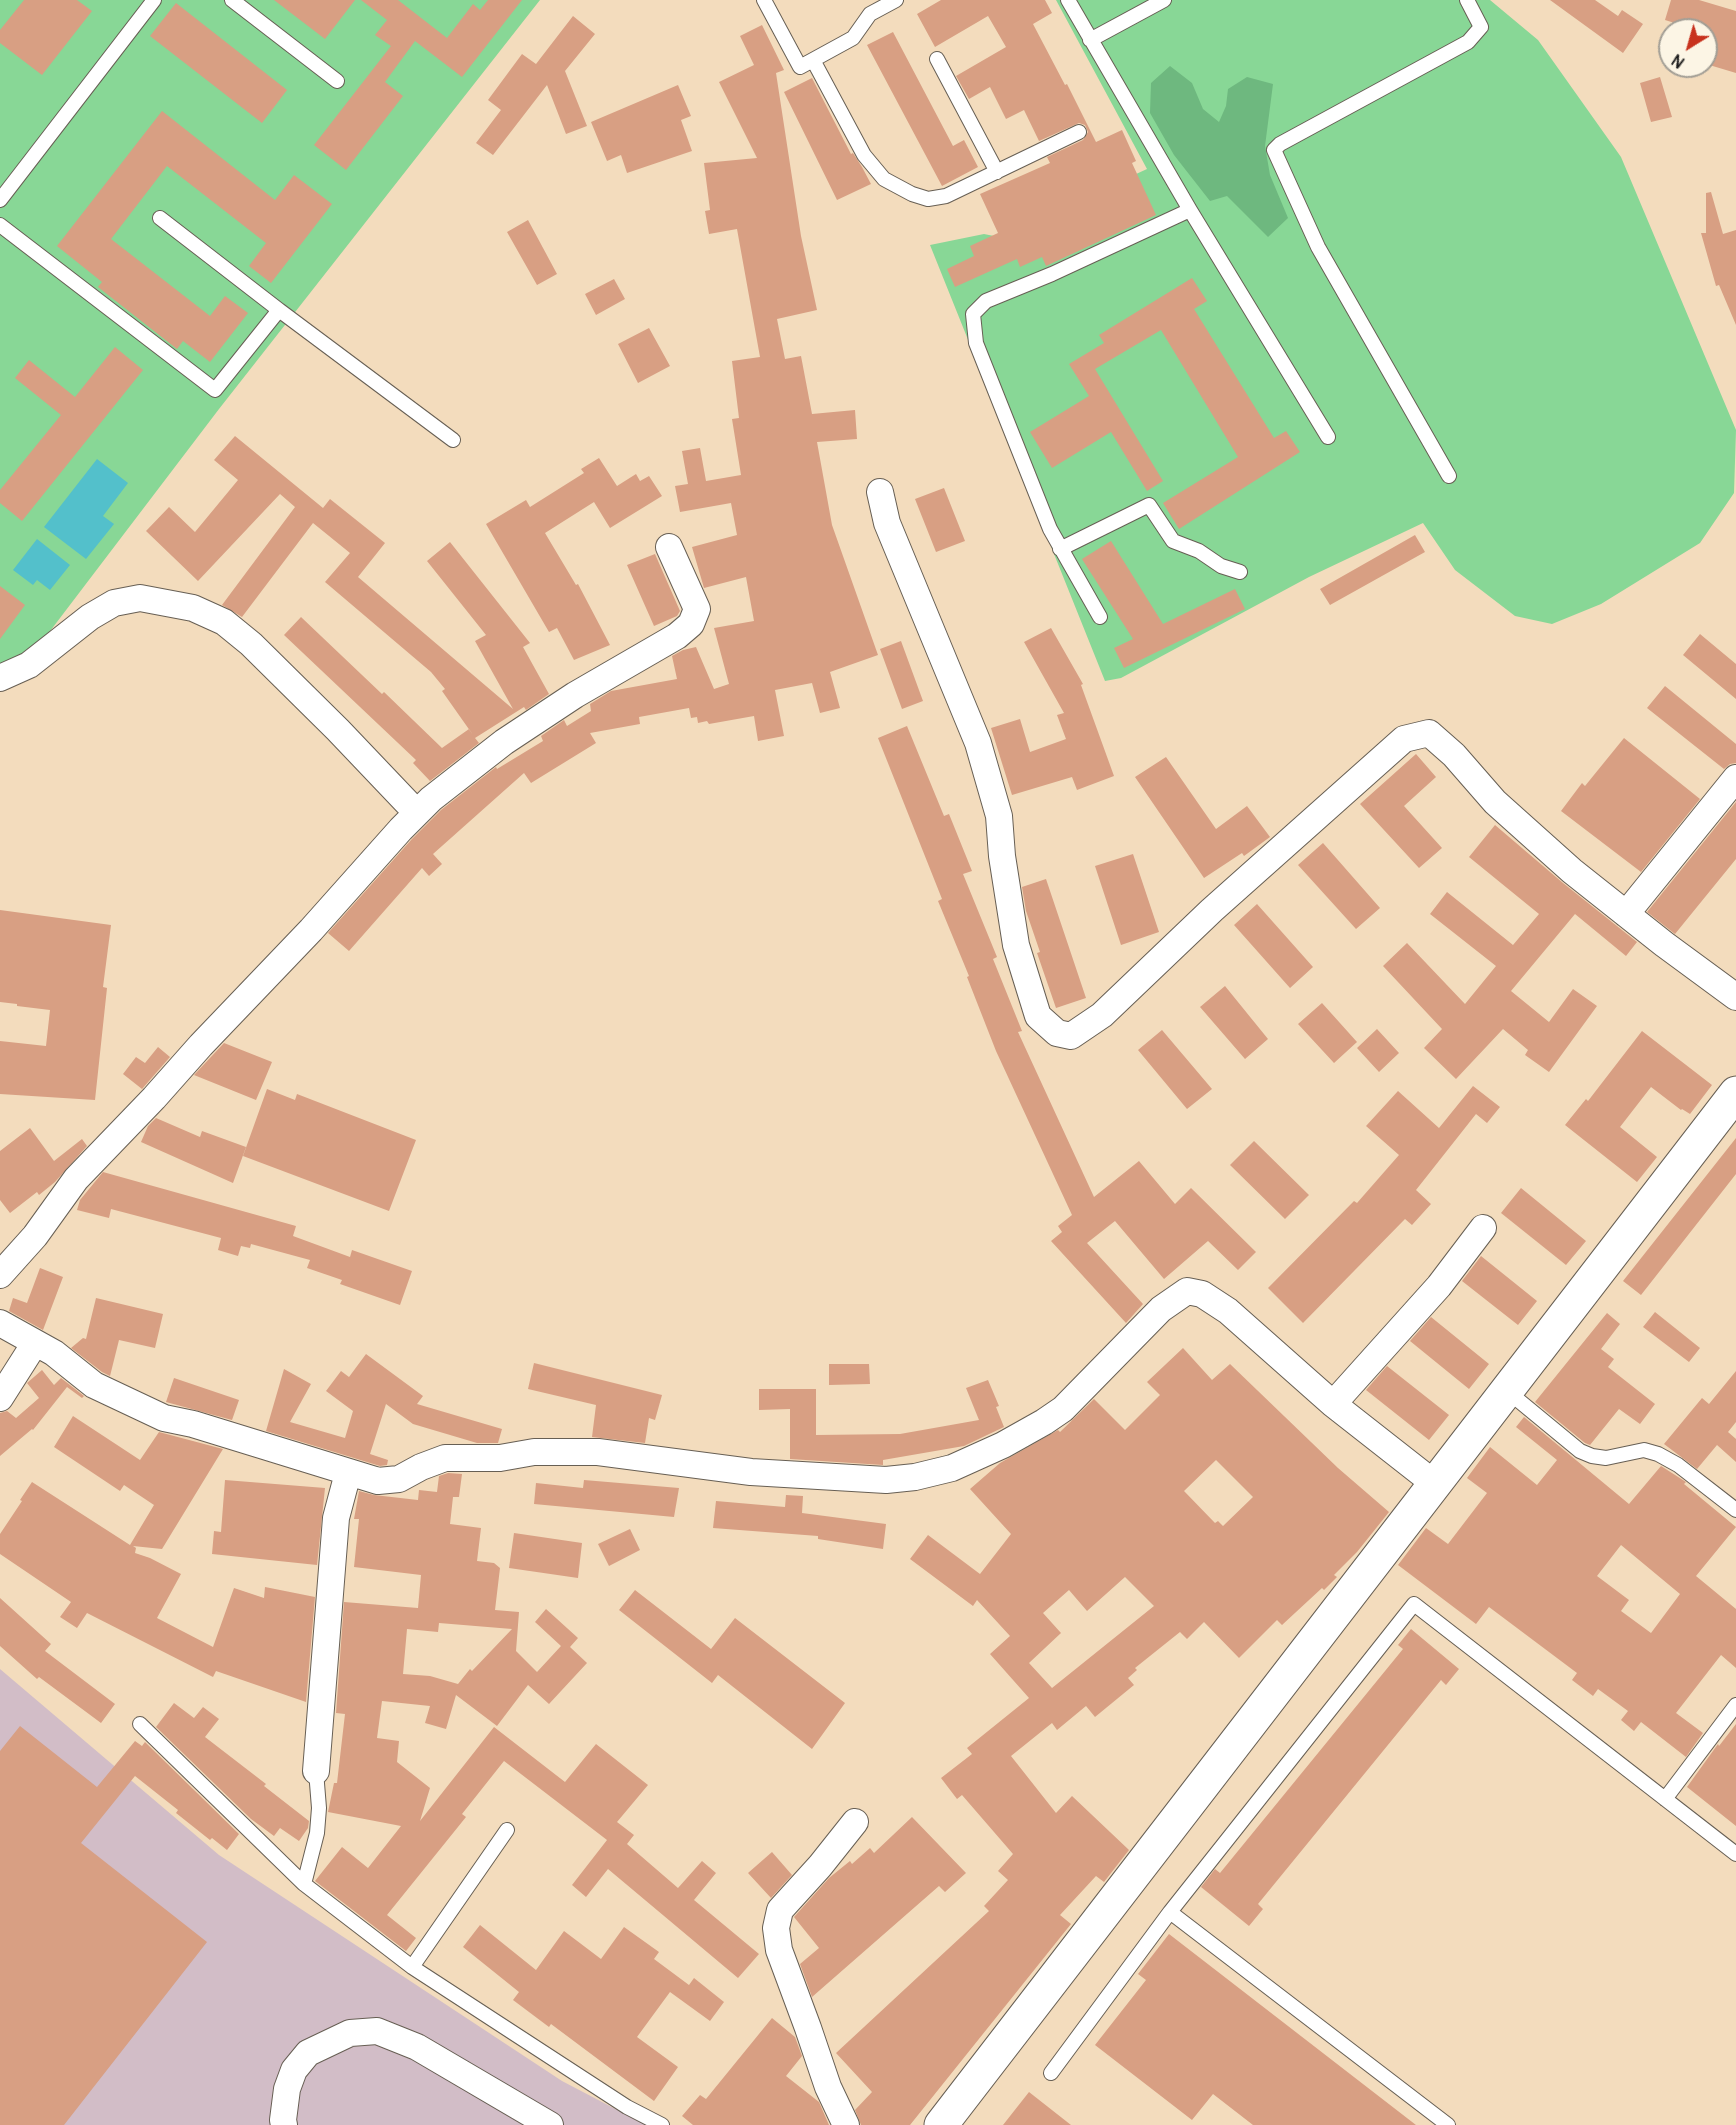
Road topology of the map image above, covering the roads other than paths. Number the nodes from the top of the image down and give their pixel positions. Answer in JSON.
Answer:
{"nodes":[{"id":1,"x":154,"y":0,"type":"edge"},
{"id":2,"x":232,"y":0,"type":"edge"},
{"id":3,"x":764,"y":0,"type":"edge"},
{"id":4,"x":896,"y":0,"type":"edge"},
{"id":5,"x":1068,"y":0,"type":"edge"},
{"id":6,"x":1164,"y":0,"type":"edge"},
{"id":7,"x":1467,"y":0,"type":"edge"},
{"id":8,"x":1090,"y":40,"type":"junction"},
{"id":9,"x":937,"y":59,"type":"dead end"},
{"id":10,"x":813,"y":60,"type":"junction"},
{"id":11,"x":337,"y":81,"type":"dead end"},
{"id":12,"x":1079,"y":132,"type":"dead end"},
{"id":13,"x":997,"y":172,"type":"junction"},
{"id":14,"x":0,"y":200,"type":"edge"},
{"id":15,"x":1190,"y":210,"type":"junction"},
{"id":16,"x":160,"y":218,"type":"dead end"},
{"id":17,"x":0,"y":225,"type":"edge"},
{"id":18,"x":279,"y":310,"type":"junction"},
{"id":19,"x":1328,"y":437,"type":"dead end"},
{"id":20,"x":453,"y":440,"type":"dead end"},
{"id":21,"x":1449,"y":476,"type":"dead end"},
{"id":22,"x":880,"y":492,"type":"dead end"},
{"id":23,"x":669,"y":547,"type":"dead end"},
{"id":24,"x":1060,"y":549,"type":"junction"},
{"id":25,"x":1240,"y":572,"type":"dead end"},
{"id":26,"x":1100,"y":617,"type":"dead end"},
{"id":27,"x":0,"y":678,"type":"edge"},
{"id":28,"x":1736,"y":778,"type":"edge"},
{"id":29,"x":417,"y":813,"type":"junction"},
{"id":30,"x":1626,"y":914,"type":"junction"},
{"id":31,"x":1736,"y":997,"type":"edge"},
{"id":32,"x":1736,"y":1093,"type":"edge"},
{"id":33,"x":1483,"y":1228,"type":"dead end"},
{"id":34,"x":0,"y":1275,"type":"edge"},
{"id":35,"x":0,"y":1323,"type":"edge"},
{"id":36,"x":35,"y":1343,"type":"junction"},
{"id":37,"x":1506,"y":1390,"type":"junction"},
{"id":38,"x":0,"y":1398,"type":"edge"},
{"id":39,"x":1333,"y":1404,"type":"junction"},
{"id":40,"x":348,"y":1473,"type":"junction"},
{"id":41,"x":1435,"y":1484,"type":"junction"},
{"id":42,"x":1736,"y":1510,"type":"edge"},
{"id":43,"x":1736,"y":1705,"type":"edge"},
{"id":44,"x":140,"y":1724,"type":"dead end"},
{"id":45,"x":316,"y":1771,"type":"joint"},
{"id":46,"x":1665,"y":1799,"type":"junction"},
{"id":47,"x":855,"y":1822,"type":"dead end"},
{"id":48,"x":507,"y":1830,"type":"dead end"},
{"id":49,"x":1736,"y":1854,"type":"edge"},
{"id":50,"x":304,"y":1884,"type":"junction"},
{"id":51,"x":1170,"y":1912,"type":"junction"},
{"id":52,"x":412,"y":1967,"type":"junction"},
{"id":53,"x":1051,"y":2073,"type":"dead end"},
{"id":54,"x":284,"y":2125,"type":"edge"},
{"id":55,"x":550,"y":2125,"type":"edge"},
{"id":56,"x":662,"y":2125,"type":"edge"},
{"id":57,"x":846,"y":2125,"type":"edge"},
{"id":58,"x":941,"y":2125,"type":"edge"},
{"id":59,"x":1448,"y":2125,"type":"edge"}],
"edges":[{"from":1,"to":14,"type":"lane"},
{"from":2,"to":11,"type":"lane"},
{"from":3,"to":10,"type":"lane"},
{"from":4,"to":10,"type":"lane"},
{"from":5,"to":8,"type":"lane"},
{"from":6,"to":8,"type":"lane"},
{"from":7,"to":21,"type":"lane"},
{"from":8,"to":15,"type":"lane"},
{"from":9,"to":13,"type":"lane"},
{"from":10,"to":13,"type":"lane"},
{"from":12,"to":13,"type":"lane"},
{"from":15,"to":19,"type":"lane"},
{"from":15,"to":24,"type":"lane"},
{"from":16,"to":18,"type":"lane"},
{"from":17,"to":18,"type":"lane"},
{"from":18,"to":20,"type":"lane"},
{"from":22,"to":30,"type":"street"},
{"from":23,"to":29,"type":"street"},
{"from":24,"to":25,"type":"lane"},
{"from":24,"to":26,"type":"lane"},
{"from":27,"to":29,"type":"street"},
{"from":28,"to":30,"type":"street"},
{"from":29,"to":34,"type":"street"},
{"from":30,"to":31,"type":"street"},
{"from":32,"to":37,"type":"street"},
{"from":33,"to":39,"type":"street"},
{"from":35,"to":36,"type":"street"},
{"from":36,"to":38,"type":"street"},
{"from":36,"to":40,"type":"street"},
{"from":37,"to":41,"type":"street"},
{"from":37,"to":42,"type":"lane"},
{"from":39,"to":40,"type":"street"},
{"from":39,"to":41,"type":"street"},
{"from":40,"to":45,"type":"street"},
{"from":41,"to":58,"type":"street"},
{"from":43,"to":46,"type":"lane"},
{"from":44,"to":50,"type":"lane"},
{"from":45,"to":50,"type":"lane"},
{"from":46,"to":49,"type":"lane"},
{"from":46,"to":51,"type":"lane"},
{"from":47,"to":57,"type":"street"},
{"from":48,"to":52,"type":"lane"},
{"from":50,"to":52,"type":"lane"},
{"from":51,"to":53,"type":"lane"},
{"from":51,"to":59,"type":"lane"},
{"from":52,"to":56,"type":"lane"},
{"from":54,"to":55,"type":"street"}]}
